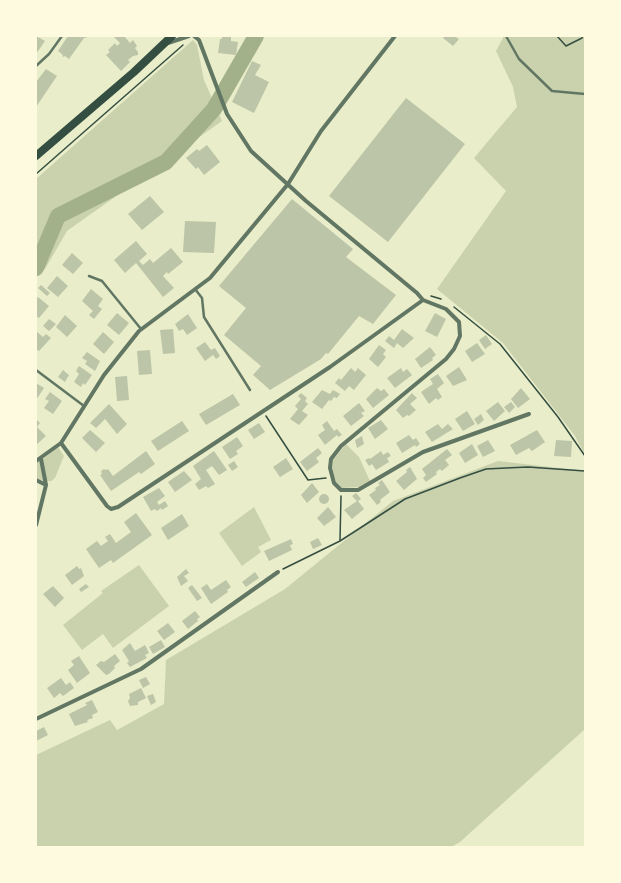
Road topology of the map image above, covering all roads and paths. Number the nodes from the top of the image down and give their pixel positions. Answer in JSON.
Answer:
{"nodes":[{"id":1,"x":62,"y":36,"type":"edge"},
{"id":2,"x":172,"y":36,"type":"edge"},
{"id":3,"x":189,"y":36,"type":"edge"},
{"id":4,"x":194,"y":36,"type":"edge"},
{"id":5,"x":394,"y":36,"type":"edge"},
{"id":6,"x":506,"y":36,"type":"edge"},
{"id":7,"x":556,"y":36,"type":"edge"},
{"id":8,"x":583,"y":36,"type":"edge"},
{"id":9,"x":187,"y":41,"type":"dead end"},
{"id":10,"x":164,"y":44,"type":"junction"},
{"id":11,"x":36,"y":66,"type":"edge"},
{"id":12,"x":585,"y":94,"type":"edge"},
{"id":13,"x":36,"y":156,"type":"edge"},
{"id":14,"x":36,"y":174,"type":"edge"},
{"id":15,"x":288,"y":184,"type":"junction"},
{"id":16,"x":89,"y":276,"type":"dead end"},
{"id":17,"x":195,"y":289,"type":"junction"},
{"id":18,"x":417,"y":293,"type":"junction"},
{"id":19,"x":423,"y":300,"type":"junction"},
{"id":20,"x":442,"y":300,"type":"dead end"},
{"id":21,"x":453,"y":306,"type":"dead end"},
{"id":22,"x":142,"y":329,"type":"junction"},
{"id":23,"x":36,"y":370,"type":"edge"},
{"id":24,"x":250,"y":390,"type":"dead end"},
{"id":25,"x":84,"y":406,"type":"junction"},
{"id":26,"x":263,"y":410,"type":"junction"},
{"id":27,"x":530,"y":414,"type":"dead end"},
{"id":28,"x":61,"y":443,"type":"junction"},
{"id":29,"x":585,"y":456,"type":"edge"},
{"id":30,"x":38,"y":460,"type":"edge"},
{"id":31,"x":585,"y":471,"type":"edge"},
{"id":32,"x":331,"y":477,"type":"junction"},
{"id":33,"x":36,"y":480,"type":"edge"},
{"id":34,"x":46,"y":485,"type":"junction"},
{"id":35,"x":341,"y":490,"type":"junction"},
{"id":36,"x":36,"y":525,"type":"edge"},
{"id":37,"x":340,"y":541,"type":"junction"},
{"id":38,"x":278,"y":572,"type":"joint"},
{"id":39,"x":36,"y":719,"type":"edge"}],
"edges":[{"from":1,"to":11,"type":"lane"},
{"from":2,"to":10,"type":"main road"},
{"from":3,"to":10,"type":"street"},
{"from":4,"to":15,"type":"street"},
{"from":5,"to":15,"type":"street"},
{"from":6,"to":12,"type":"lane"},
{"from":7,"to":8,"type":"path"},
{"from":9,"to":14,"type":"path"},
{"from":10,"to":13,"type":"main road"},
{"from":15,"to":17,"type":"street"},
{"from":15,"to":18,"type":"street"},
{"from":16,"to":22,"type":"lane"},
{"from":17,"to":22,"type":"street"},
{"from":17,"to":24,"type":"lane"},
{"from":18,"to":19,"type":"street"},
{"from":18,"to":20,"type":"path"},
{"from":19,"to":26,"type":"street"},
{"from":19,"to":32,"type":"street"},
{"from":21,"to":29,"type":"path"},
{"from":22,"to":25,"type":"street"},
{"from":23,"to":25,"type":"lane"},
{"from":25,"to":28,"type":"street"},
{"from":26,"to":28,"type":"street"},
{"from":26,"to":32,"type":"path"},
{"from":27,"to":35,"type":"street"},
{"from":28,"to":30,"type":"street"},
{"from":30,"to":34,"type":"street"},
{"from":31,"to":37,"type":"path"},
{"from":32,"to":35,"type":"street"},
{"from":33,"to":34,"type":"street"},
{"from":34,"to":36,"type":"street"},
{"from":35,"to":37,"type":"path"},
{"from":37,"to":38,"type":"path"},
{"from":38,"to":39,"type":"street"}]}
